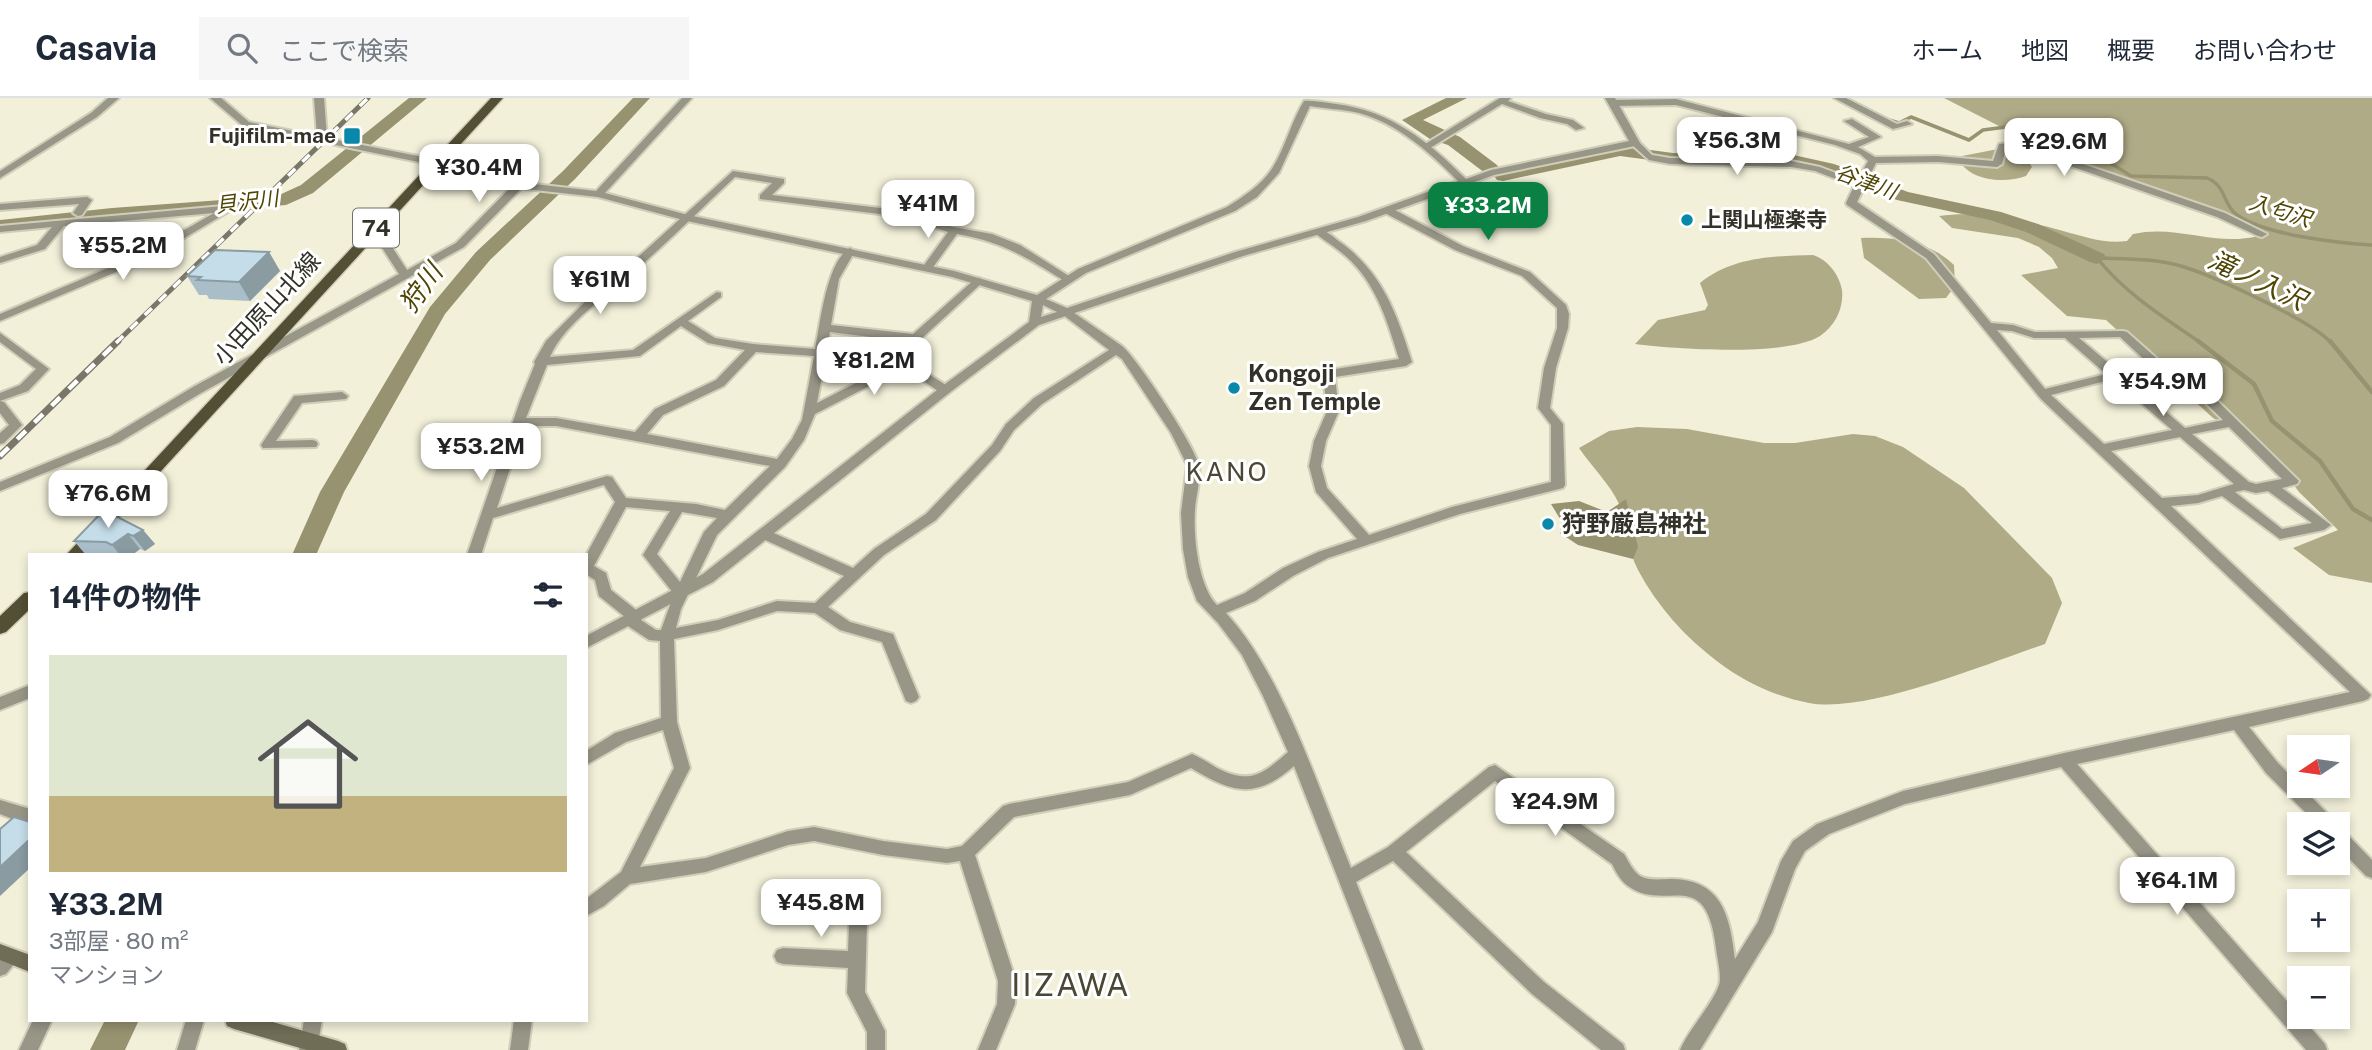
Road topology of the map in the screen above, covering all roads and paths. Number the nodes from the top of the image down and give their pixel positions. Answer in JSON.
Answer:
{"nodes":[{"id":1,"x":114,"y":98,"type":"edge"},
{"id":2,"x":215,"y":98,"type":"edge"},
{"id":3,"x":319,"y":98,"type":"edge"},
{"id":4,"x":497,"y":98,"type":"edge"},
{"id":5,"x":687,"y":98,"type":"edge"},
{"id":6,"x":1839,"y":98,"type":"edge"},
{"id":7,"x":1503,"y":100,"type":"edge"},
{"id":8,"x":1612,"y":101,"type":"edge"},
{"id":9,"x":1690,"y":101,"type":"edge"},
{"id":10,"x":1849,"y":121,"type":"dead end"},
{"id":11,"x":1907,"y":124,"type":"dead end"},
{"id":12,"x":1579,"y":128,"type":"dead end"},
{"id":13,"x":321,"y":139,"type":"junction"},
{"id":14,"x":1635,"y":143,"type":"junction"},
{"id":15,"x":1427,"y":146,"type":"junction"},
{"id":16,"x":1850,"y":147,"type":"junction"},
{"id":17,"x":1873,"y":160,"type":"junction"},
{"id":18,"x":438,"y":163,"type":"junction"},
{"id":19,"x":0,"y":174,"type":"edge"},
{"id":20,"x":1464,"y":182,"type":"junction"},
{"id":21,"x":522,"y":185,"type":"junction"},
{"id":22,"x":1860,"y":185,"type":"junction"},
{"id":23,"x":595,"y":193,"type":"junction"},
{"id":24,"x":0,"y":207,"type":"edge"},
{"id":25,"x":1387,"y":210,"type":"junction"},
{"id":26,"x":78,"y":212,"type":"dead end"},
{"id":27,"x":687,"y":218,"type":"junction"},
{"id":28,"x":62,"y":222,"type":"junction"},
{"id":29,"x":0,"y":229,"type":"edge"},
{"id":30,"x":375,"y":229,"type":"junction"},
{"id":31,"x":954,"y":231,"type":"junction"},
{"id":32,"x":1320,"y":232,"type":"junction"},
{"id":33,"x":2262,"y":234,"type":"dead end"},
{"id":34,"x":850,"y":251,"type":"junction"},
{"id":35,"x":0,"y":260,"type":"edge"},
{"id":36,"x":927,"y":268,"type":"junction"},
{"id":37,"x":406,"y":276,"type":"junction"},
{"id":38,"x":1067,"y":278,"type":"junction"},
{"id":39,"x":979,"y":281,"type":"junction"},
{"id":40,"x":717,"y":295,"type":"dead end"},
{"id":41,"x":1038,"y":299,"type":"junction"},
{"id":42,"x":1066,"y":312,"type":"junction"},
{"id":43,"x":0,"y":318,"type":"edge"},
{"id":44,"x":682,"y":322,"type":"junction"},
{"id":45,"x":1035,"y":323,"type":"junction"},
{"id":46,"x":1988,"y":326,"type":"junction"},
{"id":47,"x":826,"y":328,"type":"junction"},
{"id":48,"x":2067,"y":334,"type":"junction"},
{"id":49,"x":0,"y":335,"type":"edge"},
{"id":50,"x":897,"y":337,"type":"junction"},
{"id":51,"x":753,"y":348,"type":"junction"},
{"id":52,"x":1118,"y":349,"type":"junction"},
{"id":53,"x":821,"y":353,"type":"junction"},
{"id":54,"x":923,"y":354,"type":"dead end"},
{"id":55,"x":254,"y":359,"type":"junction"},
{"id":56,"x":540,"y":362,"type":"junction"},
{"id":57,"x":901,"y":365,"type":"junction"},
{"id":58,"x":2160,"y":368,"type":"junction"},
{"id":59,"x":2116,"y":376,"type":"junction"},
{"id":60,"x":945,"y":390,"type":"junction"},
{"id":61,"x":2043,"y":393,"type":"junction"},
{"id":62,"x":342,"y":396,"type":"dead end"},
{"id":63,"x":0,"y":397,"type":"edge"},
{"id":64,"x":811,"y":411,"type":"junction"},
{"id":65,"x":2,"y":413,"type":"edge"},
{"id":66,"x":520,"y":422,"type":"junction"},
{"id":67,"x":2232,"y":422,"type":"junction"},
{"id":68,"x":2181,"y":431,"type":"junction"},
{"id":69,"x":638,"y":437,"type":"junction"},
{"id":70,"x":0,"y":440,"type":"edge"},
{"id":71,"x":312,"y":444,"type":"dead end"},
{"id":72,"x":2102,"y":449,"type":"junction"},
{"id":73,"x":780,"y":464,"type":"junction"},
{"id":74,"x":2244,"y":485,"type":"junction"},
{"id":75,"x":2271,"y":486,"type":"junction"},
{"id":76,"x":0,"y":487,"type":"edge"},
{"id":77,"x":2224,"y":491,"type":"junction"},
{"id":78,"x":622,"y":502,"type":"junction"},
{"id":79,"x":2159,"y":503,"type":"junction"},
{"id":80,"x":679,"y":508,"type":"junction"},
{"id":81,"x":488,"y":514,"type":"junction"},
{"id":82,"x":727,"y":515,"type":"junction"},
{"id":83,"x":764,"y":534,"type":"junction"},
{"id":84,"x":1365,"y":539,"type":"junction"},
{"id":85,"x":76,"y":553,"type":"edge"},
{"id":86,"x":475,"y":553,"type":"edge"},
{"id":87,"x":588,"y":563,"type":"edge"},
{"id":88,"x":588,"y":568,"type":"edge"},
{"id":89,"x":854,"y":574,"type":"junction"},
{"id":90,"x":681,"y":593,"type":"junction"},
{"id":91,"x":28,"y":600,"type":"edge"},
{"id":92,"x":818,"y":608,"type":"junction"},
{"id":93,"x":1215,"y":612,"type":"junction"},
{"id":94,"x":632,"y":619,"type":"junction"},
{"id":95,"x":0,"y":626,"type":"edge"},
{"id":96,"x":667,"y":635,"type":"junction"},
{"id":97,"x":588,"y":642,"type":"edge"},
{"id":98,"x":28,"y":692,"type":"edge"},
{"id":99,"x":911,"y":697,"type":"dead end"},
{"id":100,"x":1,"y":702,"type":"edge"},
{"id":101,"x":670,"y":722,"type":"junction"},
{"id":102,"x":2236,"y":722,"type":"junction"},
{"id":103,"x":1297,"y":754,"type":"junction"},
{"id":104,"x":588,"y":758,"type":"edge"},
{"id":105,"x":2064,"y":760,"type":"junction"},
{"id":106,"x":0,"y":807,"type":"edge"},
{"id":107,"x":2315,"y":812,"type":"edge"},
{"id":108,"x":28,"y":817,"type":"edge"},
{"id":109,"x":28,"y":818,"type":"edge"},
{"id":110,"x":0,"y":844,"type":"edge"},
{"id":111,"x":2350,"y":848,"type":"edge"},
{"id":112,"x":1394,"y":852,"type":"junction"},
{"id":113,"x":966,"y":853,"type":"junction"},
{"id":114,"x":2372,"y":871,"type":"edge"},
{"id":115,"x":627,"y":877,"type":"junction"},
{"id":116,"x":1347,"y":879,"type":"junction"},
{"id":117,"x":588,"y":907,"type":"edge"},
{"id":118,"x":858,"y":924,"type":"dead end"},
{"id":119,"x":783,"y":957,"type":"dead end"},
{"id":120,"x":4,"y":959,"type":"edge"},
{"id":121,"x":857,"y":960,"type":"junction"},
{"id":122,"x":28,"y":964,"type":"edge"},
{"id":123,"x":1729,"y":984,"type":"junction"},
{"id":124,"x":42,"y":1022,"type":"edge"},
{"id":125,"x":194,"y":1022,"type":"edge"},
{"id":126,"x":240,"y":1022,"type":"edge"},
{"id":127,"x":313,"y":1022,"type":"edge"},
{"id":128,"x":523,"y":1022,"type":"edge"},
{"id":129,"x":309,"y":1046,"type":"edge"},
{"id":130,"x":28,"y":1050,"type":"edge"},
{"id":131,"x":186,"y":1050,"type":"edge"},
{"id":132,"x":338,"y":1050,"type":"edge"},
{"id":133,"x":519,"y":1050,"type":"edge"},
{"id":134,"x":876,"y":1050,"type":"edge"},
{"id":135,"x":987,"y":1050,"type":"edge"},
{"id":136,"x":1414,"y":1050,"type":"edge"},
{"id":137,"x":1616,"y":1050,"type":"edge"},
{"id":138,"x":1689,"y":1050,"type":"edge"},
{"id":139,"x":2318,"y":1050,"type":"edge"}],
"edges":[{"from":1,"to":19,"type":"street"},
{"from":2,"to":13,"type":"street"},
{"from":3,"to":13,"type":"street"},
{"from":4,"to":18,"type":"main road","name":"小田原山北線","number":"74"},
{"from":5,"to":23,"type":"street"},
{"from":6,"to":11,"type":"street"},
{"from":7,"to":12,"type":"street"},
{"from":7,"to":15,"type":"street"},
{"from":8,"to":9,"type":"street"},
{"from":8,"to":14,"type":"street"},
{"from":9,"to":16,"type":"street"},
{"from":10,"to":16,"type":"street"},
{"from":13,"to":18,"type":"street"},
{"from":14,"to":20,"type":"street"},
{"from":14,"to":22,"type":"street"},
{"from":15,"to":20,"type":"street"},
{"from":15,"to":38,"type":"street"},
{"from":16,"to":17,"type":"street"},
{"from":17,"to":22,"type":"street"},
{"from":17,"to":33,"type":"street"},
{"from":18,"to":21,"type":"street"},
{"from":18,"to":30,"type":"main road","name":"小田原山北線","number":"74"},
{"from":20,"to":25,"type":"street"},
{"from":21,"to":23,"type":"street"},
{"from":21,"to":37,"type":"street"},
{"from":22,"to":46,"type":"street"},
{"from":23,"to":27,"type":"street"},
{"from":24,"to":26,"type":"street"},
{"from":25,"to":32,"type":"street"},
{"from":25,"to":84,"type":"street"},
{"from":27,"to":31,"type":"street"},
{"from":27,"to":34,"type":"street"},
{"from":27,"to":56,"type":"street"},
{"from":28,"to":29,"type":"street"},
{"from":28,"to":35,"type":"street"},
{"from":28,"to":43,"type":"street"},
{"from":30,"to":37,"type":"street"},
{"from":30,"to":55,"type":"main road","name":"小田原山北線","number":"74"},
{"from":31,"to":36,"type":"street"},
{"from":31,"to":38,"type":"street"},
{"from":32,"to":42,"type":"street"},
{"from":32,"to":84,"type":"street"},
{"from":34,"to":36,"type":"street"},
{"from":34,"to":47,"type":"street"},
{"from":36,"to":39,"type":"street"},
{"from":37,"to":55,"type":"street"},
{"from":38,"to":41,"type":"street"},
{"from":39,"to":41,"type":"street"},
{"from":39,"to":50,"type":"street"},
{"from":40,"to":44,"type":"street"},
{"from":41,"to":42,"type":"street"},
{"from":41,"to":45,"type":"street"},
{"from":42,"to":45,"type":"street"},
{"from":42,"to":52,"type":"street"},
{"from":44,"to":51,"type":"street"},
{"from":44,"to":56,"type":"street"},
{"from":45,"to":60,"type":"street"},
{"from":46,"to":48,"type":"street"},
{"from":46,"to":61,"type":"street"},
{"from":47,"to":50,"type":"street"},
{"from":47,"to":53,"type":"street"},
{"from":48,"to":58,"type":"street"},
{"from":48,"to":59,"type":"street"},
{"from":49,"to":63,"type":"street"},
{"from":50,"to":57,"type":"street"},
{"from":51,"to":53,"type":"street"},
{"from":51,"to":69,"type":"street"},
{"from":52,"to":89,"type":"street"},
{"from":52,"to":93,"type":"street"},
{"from":53,"to":64,"type":"street"},
{"from":54,"to":57,"type":"street"},
{"from":55,"to":76,"type":"street"},
{"from":55,"to":85,"type":"main road","name":"小田原山北線","number":"74"},
{"from":56,"to":66,"type":"street"},
{"from":57,"to":60,"type":"street"},
{"from":57,"to":64,"type":"street"},
{"from":58,"to":59,"type":"street"},
{"from":58,"to":67,"type":"street"},
{"from":59,"to":61,"type":"street"},
{"from":59,"to":68,"type":"street"},
{"from":60,"to":83,"type":"street"},
{"from":61,"to":72,"type":"street"},
{"from":62,"to":71,"type":"street"},
{"from":64,"to":73,"type":"street"},
{"from":65,"to":70,"type":"street"},
{"from":66,"to":69,"type":"street"},
{"from":66,"to":81,"type":"street"},
{"from":67,"to":68,"type":"street"},
{"from":67,"to":75,"type":"street"},
{"from":68,"to":72,"type":"street"},
{"from":68,"to":74,"type":"street"},
{"from":69,"to":73,"type":"street"},
{"from":72,"to":79,"type":"street"},
{"from":73,"to":82,"type":"street"},
{"from":74,"to":75,"type":"street"},
{"from":74,"to":77,"type":"street"},
{"from":75,"to":77,"type":"street"},
{"from":77,"to":79,"type":"street"},
{"from":78,"to":80,"type":"street"},
{"from":78,"to":81,"type":"street"},
{"from":78,"to":87,"type":"street"},
{"from":79,"to":102,"type":"street"},
{"from":80,"to":82,"type":"street"},
{"from":80,"to":90,"type":"street"},
{"from":81,"to":86,"type":"street"},
{"from":82,"to":90,"type":"street"},
{"from":83,"to":89,"type":"street"},
{"from":83,"to":90,"type":"street"},
{"from":84,"to":93,"type":"street"},
{"from":88,"to":94,"type":"street"},
{"from":89,"to":92,"type":"street"},
{"from":90,"to":94,"type":"street"},
{"from":90,"to":96,"type":"street"},
{"from":91,"to":95,"type":"main road"},
{"from":92,"to":96,"type":"street"},
{"from":92,"to":99,"type":"street"},
{"from":93,"to":103,"type":"street"},
{"from":94,"to":96,"type":"street"},
{"from":94,"to":97,"type":"street"},
{"from":96,"to":101,"type":"street"},
{"from":98,"to":100,"type":"street"},
{"from":101,"to":104,"type":"street"},
{"from":101,"to":115,"type":"street"},
{"from":102,"to":105,"type":"street"},
{"from":102,"to":107,"type":"street"},
{"from":103,"to":113,"type":"street"},
{"from":103,"to":116,"type":"street"},
{"from":105,"to":123,"type":"street"},
{"from":105,"to":139,"type":"street"},
{"from":106,"to":108,"type":"street"},
{"from":109,"to":110,"type":"street"},
{"from":111,"to":114,"type":"street"},
{"from":112,"to":116,"type":"street"},
{"from":112,"to":123,"type":"street"},
{"from":112,"to":137,"type":"street"},
{"from":113,"to":115,"type":"street"},
{"from":113,"to":135,"type":"street"},
{"from":115,"to":117,"type":"street"},
{"from":116,"to":136,"type":"street"},
{"from":118,"to":121,"type":"street"},
{"from":119,"to":121,"type":"street"},
{"from":120,"to":122,"type":"main road"},
{"from":121,"to":134,"type":"street"},
{"from":123,"to":138,"type":"street"},
{"from":124,"to":130,"type":"street"},
{"from":125,"to":131,"type":"street"},
{"from":126,"to":129,"type":"main road"},
{"from":127,"to":129,"type":"street"},
{"from":128,"to":133,"type":"street"},
{"from":129,"to":132,"type":"main road"}]}
